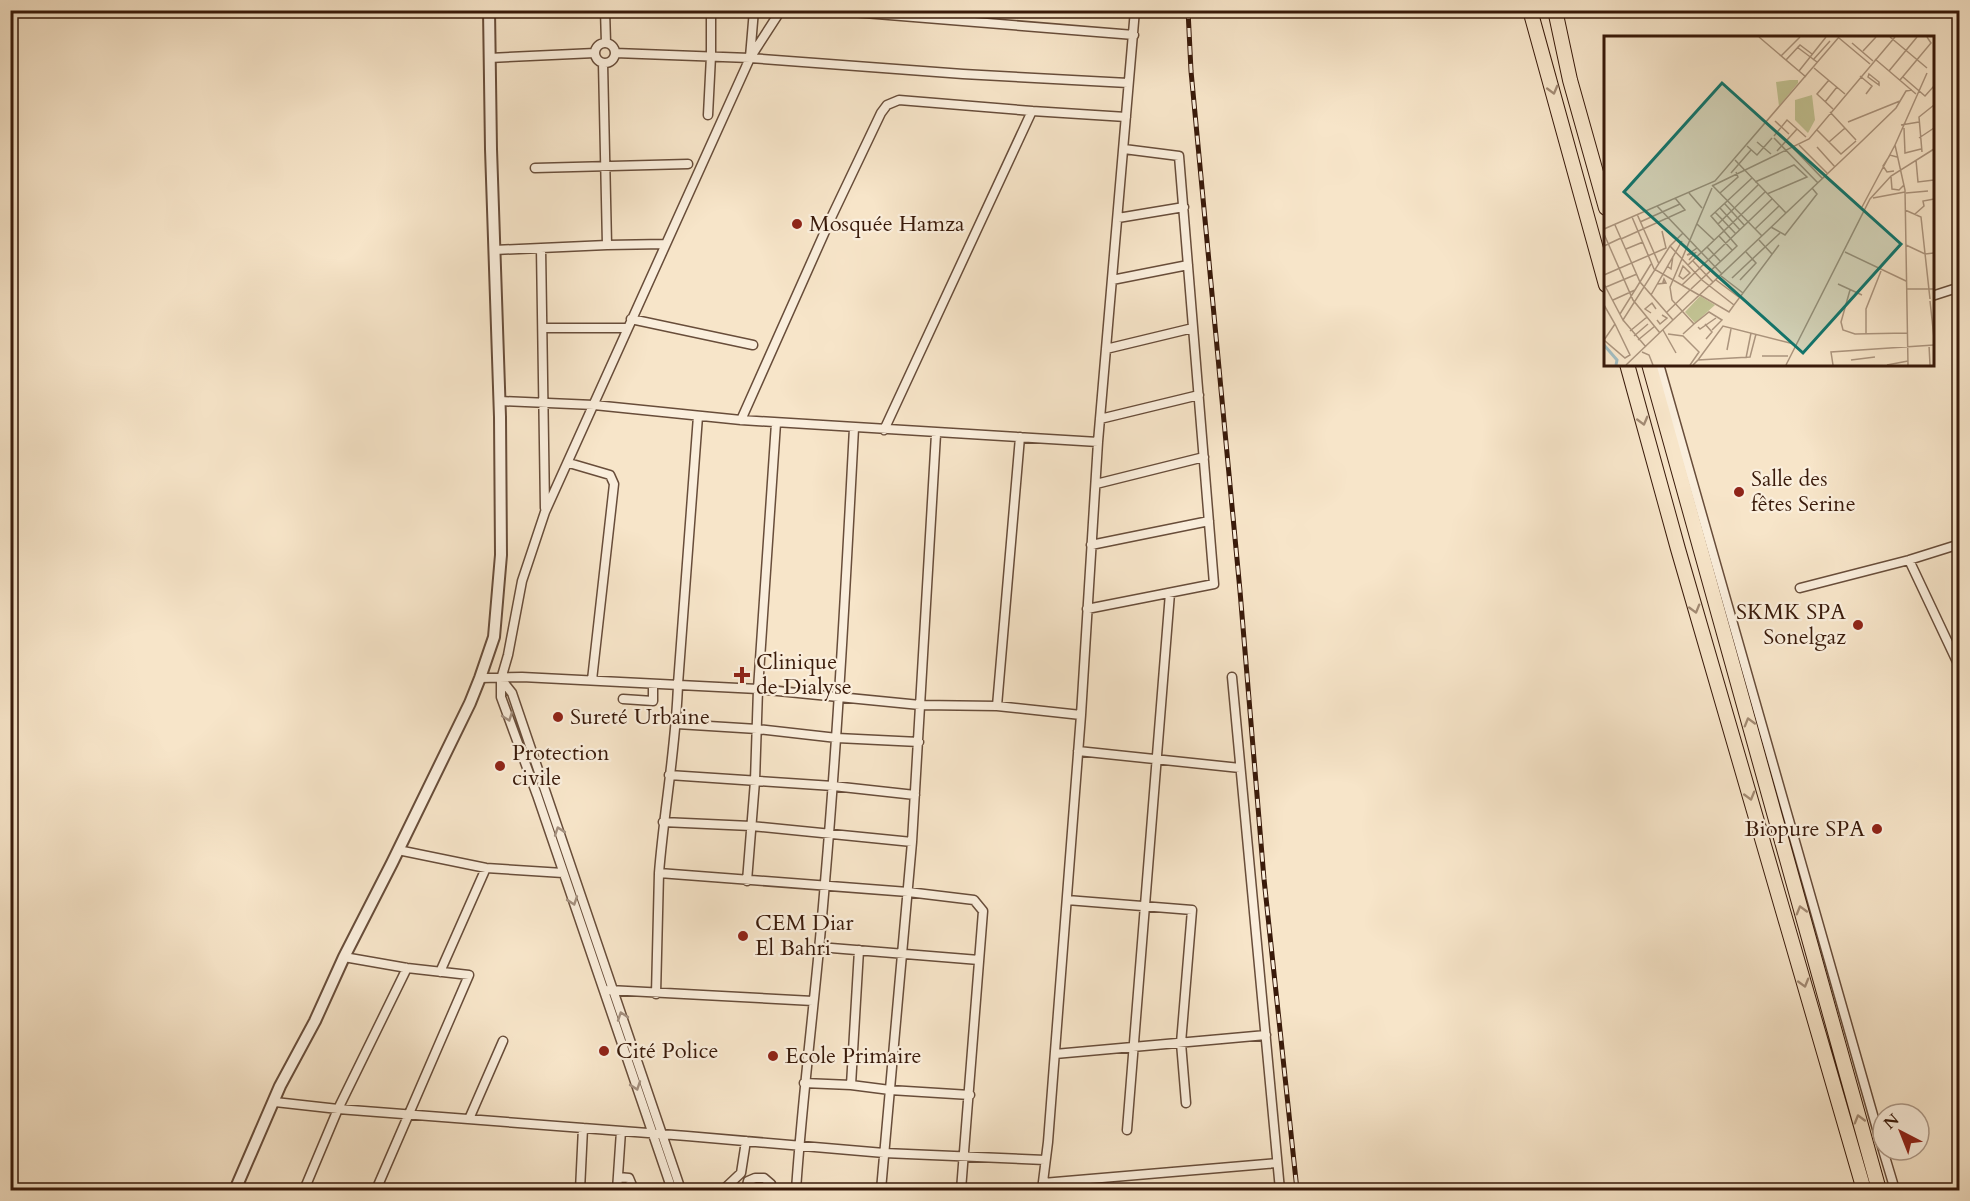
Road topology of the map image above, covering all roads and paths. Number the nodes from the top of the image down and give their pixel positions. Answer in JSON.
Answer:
{"nodes":[{"id":1,"x":489,"y":10,"type":"edge"},
{"id":2,"x":605,"y":10,"type":"edge"},
{"id":3,"x":711,"y":10,"type":"edge"},
{"id":4,"x":753,"y":10,"type":"edge"},
{"id":5,"x":781,"y":10,"type":"edge"},
{"id":6,"x":827,"y":10,"type":"edge"},
{"id":7,"x":1136,"y":10,"type":"edge"},
{"id":8,"x":1532,"y":10,"type":"edge"},
{"id":9,"x":1555,"y":10,"type":"edge"},
{"id":10,"x":1134,"y":35,"type":"junction"},
{"id":11,"x":606,"y":43,"type":"junction"},
{"id":12,"x":595,"y":53,"type":"junction"},
{"id":13,"x":615,"y":53,"type":"junction"},
{"id":14,"x":711,"y":56,"type":"junction"},
{"id":15,"x":489,"y":58,"type":"junction"},
{"id":16,"x":750,"y":58,"type":"junction"},
{"id":17,"x":603,"y":63,"type":"junction"},
{"id":18,"x":1128,"y":83,"type":"junction"},
{"id":19,"x":1032,"y":111,"type":"junction"},
{"id":20,"x":708,"y":115,"type":"dead end"},
{"id":21,"x":1126,"y":117,"type":"junction"},
{"id":22,"x":1124,"y":149,"type":"junction"},
{"id":23,"x":688,"y":164,"type":"dead end"},
{"id":24,"x":605,"y":167,"type":"junction"},
{"id":25,"x":535,"y":168,"type":"dead end"},
{"id":26,"x":1604,"y":204,"type":"edge"},
{"id":27,"x":1184,"y":207,"type":"junction"},
{"id":28,"x":1118,"y":218,"type":"junction"},
{"id":29,"x":664,"y":244,"type":"junction"},
{"id":30,"x":607,"y":245,"type":"junction"},
{"id":31,"x":541,"y":248,"type":"junction"},
{"id":32,"x":494,"y":250,"type":"junction"},
{"id":33,"x":1188,"y":265,"type":"junction"},
{"id":34,"x":1112,"y":280,"type":"junction"},
{"id":35,"x":1604,"y":281,"type":"edge"},
{"id":36,"x":1959,"y":287,"type":"edge"},
{"id":37,"x":1934,"y":295,"type":"edge"},
{"id":38,"x":631,"y":319,"type":"junction"},
{"id":39,"x":543,"y":328,"type":"junction"},
{"id":40,"x":627,"y":328,"type":"junction"},
{"id":41,"x":1193,"y":328,"type":"junction"},
{"id":42,"x":753,"y":345,"type":"dead end"},
{"id":43,"x":1106,"y":349,"type":"junction"},
{"id":44,"x":1628,"y":366,"type":"edge"},
{"id":45,"x":1650,"y":366,"type":"edge"},
{"id":46,"x":1660,"y":366,"type":"edge"},
{"id":47,"x":1198,"y":395,"type":"junction"},
{"id":48,"x":500,"y":401,"type":"junction"},
{"id":49,"x":545,"y":404,"type":"junction"},
{"id":50,"x":594,"y":405,"type":"junction"},
{"id":51,"x":698,"y":416,"type":"junction"},
{"id":52,"x":1100,"y":419,"type":"junction"},
{"id":53,"x":741,"y":420,"type":"junction"},
{"id":54,"x":776,"y":423,"type":"junction"},
{"id":55,"x":854,"y":428,"type":"junction"},
{"id":56,"x":884,"y":430,"type":"junction"},
{"id":57,"x":936,"y":434,"type":"junction"},
{"id":58,"x":1020,"y":437,"type":"junction"},
{"id":59,"x":1098,"y":442,"type":"junction"},
{"id":60,"x":1204,"y":456,"type":"junction"},
{"id":61,"x":568,"y":463,"type":"junction"},
{"id":62,"x":1096,"y":484,"type":"junction"},
{"id":63,"x":545,"y":512,"type":"junction"},
{"id":64,"x":1209,"y":520,"type":"junction"},
{"id":65,"x":1959,"y":543,"type":"edge"},
{"id":66,"x":1091,"y":545,"type":"junction"},
{"id":67,"x":1908,"y":560,"type":"junction"},
{"id":68,"x":1800,"y":588,"type":"dead end"},
{"id":69,"x":1170,"y":592,"type":"junction"},
{"id":70,"x":1088,"y":609,"type":"junction"},
{"id":71,"x":1959,"y":668,"type":"edge"},
{"id":72,"x":1232,"y":677,"type":"dead end"},
{"id":73,"x":480,"y":678,"type":"junction"},
{"id":74,"x":501,"y":679,"type":"junction"},
{"id":75,"x":592,"y":680,"type":"junction"},
{"id":76,"x":653,"y":684,"type":"junction"},
{"id":77,"x":678,"y":684,"type":"junction"},
{"id":78,"x":759,"y":689,"type":"junction"},
{"id":79,"x":840,"y":698,"type":"junction"},
{"id":80,"x":622,"y":699,"type":"dead end"},
{"id":81,"x":920,"y":705,"type":"junction"},
{"id":82,"x":997,"y":706,"type":"junction"},
{"id":83,"x":1081,"y":715,"type":"junction"},
{"id":84,"x":677,"y":724,"type":"junction"},
{"id":85,"x":757,"y":729,"type":"junction"},
{"id":86,"x":837,"y":738,"type":"junction"},
{"id":87,"x":919,"y":742,"type":"junction"},
{"id":88,"x":1078,"y":751,"type":"junction"},
{"id":89,"x":1157,"y":761,"type":"junction"},
{"id":90,"x":1240,"y":768,"type":"junction"},
{"id":91,"x":669,"y":775,"type":"junction"},
{"id":92,"x":755,"y":781,"type":"junction"},
{"id":93,"x":833,"y":786,"type":"junction"},
{"id":94,"x":915,"y":795,"type":"junction"},
{"id":95,"x":663,"y":822,"type":"junction"},
{"id":96,"x":751,"y":826,"type":"junction"},
{"id":97,"x":829,"y":835,"type":"junction"},
{"id":98,"x":912,"y":842,"type":"junction"},
{"id":99,"x":398,"y":850,"type":"junction"},
{"id":100,"x":486,"y":868,"type":"junction"},
{"id":101,"x":563,"y":873,"type":"junction"},
{"id":102,"x":659,"y":873,"type":"junction"},
{"id":103,"x":747,"y":881,"type":"junction"},
{"id":104,"x":825,"y":886,"type":"junction"},
{"id":105,"x":908,"y":892,"type":"junction"},
{"id":106,"x":1066,"y":900,"type":"junction"},
{"id":107,"x":1146,"y":905,"type":"junction"},
{"id":108,"x":819,"y":947,"type":"junction"},
{"id":109,"x":859,"y":950,"type":"junction"},
{"id":110,"x":902,"y":953,"type":"junction"},
{"id":111,"x":344,"y":957,"type":"junction"},
{"id":112,"x":979,"y":960,"type":"junction"},
{"id":113,"x":407,"y":968,"type":"junction"},
{"id":114,"x":440,"y":972,"type":"junction"},
{"id":115,"x":603,"y":989,"type":"junction"},
{"id":116,"x":614,"y":992,"type":"junction"},
{"id":117,"x":656,"y":994,"type":"junction"},
{"id":118,"x":813,"y":1001,"type":"junction"},
{"id":119,"x":1266,"y":1035,"type":"junction"},
{"id":120,"x":502,"y":1041,"type":"dead end"},
{"id":121,"x":1180,"y":1043,"type":"junction"},
{"id":122,"x":1134,"y":1046,"type":"junction"},
{"id":123,"x":1055,"y":1054,"type":"junction"},
{"id":124,"x":804,"y":1083,"type":"junction"},
{"id":125,"x":851,"y":1085,"type":"junction"},
{"id":126,"x":890,"y":1090,"type":"junction"},
{"id":127,"x":970,"y":1095,"type":"junction"},
{"id":128,"x":274,"y":1102,"type":"junction"},
{"id":129,"x":1186,"y":1103,"type":"dead end"},
{"id":130,"x":1871,"y":1108,"type":"edge"},
{"id":131,"x":338,"y":1109,"type":"junction"},
{"id":132,"x":409,"y":1115,"type":"junction"},
{"id":133,"x":469,"y":1119,"type":"junction"},
{"id":134,"x":583,"y":1128,"type":"junction"},
{"id":135,"x":1127,"y":1130,"type":"dead end"},
{"id":136,"x":621,"y":1131,"type":"junction"},
{"id":137,"x":652,"y":1133,"type":"junction"},
{"id":138,"x":662,"y":1134,"type":"junction"},
{"id":139,"x":746,"y":1141,"type":"junction"},
{"id":140,"x":799,"y":1145,"type":"junction"},
{"id":141,"x":884,"y":1152,"type":"junction"},
{"id":142,"x":964,"y":1155,"type":"junction"},
{"id":143,"x":1045,"y":1160,"type":"junction"},
{"id":144,"x":1887,"y":1162,"type":"edge"},
{"id":145,"x":1277,"y":1163,"type":"junction"},
{"id":146,"x":741,"y":1173,"type":"junction"},
{"id":147,"x":618,"y":1177,"type":"junction"},
{"id":148,"x":748,"y":1181,"type":"junction"},
{"id":149,"x":1043,"y":1187,"type":"edge"},
{"id":150,"x":235,"y":1191,"type":"edge"},
{"id":151,"x":304,"y":1191,"type":"edge"},
{"id":152,"x":376,"y":1191,"type":"edge"},
{"id":153,"x":580,"y":1191,"type":"edge"},
{"id":154,"x":617,"y":1191,"type":"edge"},
{"id":155,"x":634,"y":1191,"type":"edge"},
{"id":156,"x":672,"y":1191,"type":"edge"},
{"id":157,"x":681,"y":1191,"type":"edge"},
{"id":158,"x":723,"y":1191,"type":"edge"},
{"id":159,"x":746,"y":1191,"type":"edge"},
{"id":160,"x":771,"y":1191,"type":"edge"},
{"id":161,"x":796,"y":1191,"type":"edge"},
{"id":162,"x":881,"y":1191,"type":"edge"},
{"id":163,"x":962,"y":1191,"type":"edge"},
{"id":164,"x":1280,"y":1191,"type":"edge"},
{"id":165,"x":1864,"y":1191,"type":"edge"},
{"id":166,"x":1879,"y":1191,"type":"edge"},
{"id":167,"x":1895,"y":1191,"type":"edge"}],
"edges":[{"from":1,"to":15,"type":"street"},
{"from":2,"to":11,"type":"street"},
{"from":3,"to":14,"type":"street"},
{"from":4,"to":16,"type":"street"},
{"from":5,"to":16,"type":"street"},
{"from":6,"to":10,"type":"street"},
{"from":7,"to":10,"type":"street"},
{"from":8,"to":35,"type":"highway","one_way":true},
{"from":9,"to":26,"type":"highway"},
{"from":10,"to":18,"type":"street"},
{"from":11,"to":12,"type":"street"},
{"from":11,"to":13,"type":"street"},
{"from":12,"to":15,"type":"street"},
{"from":12,"to":17,"type":"street"},
{"from":13,"to":14,"type":"street"},
{"from":13,"to":17,"type":"street"},
{"from":14,"to":16,"type":"street"},
{"from":14,"to":20,"type":"street"},
{"from":15,"to":32,"type":"street"},
{"from":16,"to":18,"type":"street"},
{"from":16,"to":29,"type":"street"},
{"from":17,"to":24,"type":"street"},
{"from":18,"to":21,"type":"street"},
{"from":19,"to":21,"type":"street"},
{"from":19,"to":53,"type":"street"},
{"from":19,"to":56,"type":"street"},
{"from":21,"to":22,"type":"street"},
{"from":22,"to":27,"type":"street"},
{"from":22,"to":28,"type":"street"},
{"from":23,"to":24,"type":"street"},
{"from":24,"to":25,"type":"street"},
{"from":24,"to":30,"type":"street"},
{"from":27,"to":28,"type":"street"},
{"from":27,"to":33,"type":"street"},
{"from":28,"to":34,"type":"street"},
{"from":29,"to":30,"type":"street"},
{"from":29,"to":38,"type":"street"},
{"from":30,"to":31,"type":"street"},
{"from":31,"to":32,"type":"street"},
{"from":31,"to":39,"type":"street"},
{"from":32,"to":48,"type":"street"},
{"from":33,"to":34,"type":"street"},
{"from":33,"to":41,"type":"street"},
{"from":34,"to":43,"type":"street"},
{"from":36,"to":37,"type":"street"},
{"from":38,"to":40,"type":"street"},
{"from":38,"to":42,"type":"street"},
{"from":39,"to":40,"type":"street"},
{"from":39,"to":49,"type":"street"},
{"from":40,"to":50,"type":"street"},
{"from":41,"to":43,"type":"street"},
{"from":41,"to":47,"type":"street"},
{"from":43,"to":52,"type":"street"},
{"from":44,"to":165,"type":"highway","one_way":true},
{"from":166,"to":45,"type":"highway","one_way":true},
{"from":46,"to":130,"type":"street"},
{"from":47,"to":52,"type":"street"},
{"from":47,"to":60,"type":"street"},
{"from":48,"to":49,"type":"street"},
{"from":48,"to":73,"type":"street"},
{"from":49,"to":50,"type":"street"},
{"from":49,"to":63,"type":"street"},
{"from":50,"to":51,"type":"street"},
{"from":50,"to":61,"type":"street"},
{"from":51,"to":53,"type":"street"},
{"from":51,"to":77,"type":"street"},
{"from":52,"to":59,"type":"street"},
{"from":53,"to":54,"type":"street"},
{"from":54,"to":55,"type":"street"},
{"from":54,"to":78,"type":"street"},
{"from":55,"to":56,"type":"street"},
{"from":55,"to":79,"type":"street"},
{"from":56,"to":57,"type":"street"},
{"from":57,"to":58,"type":"street"},
{"from":57,"to":81,"type":"street"},
{"from":58,"to":59,"type":"street"},
{"from":58,"to":82,"type":"street"},
{"from":59,"to":62,"type":"street"},
{"from":60,"to":62,"type":"street"},
{"from":60,"to":64,"type":"street"},
{"from":61,"to":63,"type":"street"},
{"from":61,"to":75,"type":"street"},
{"from":62,"to":66,"type":"street"},
{"from":63,"to":74,"type":"street"},
{"from":64,"to":66,"type":"street"},
{"from":64,"to":69,"type":"street"},
{"from":65,"to":67,"type":"street"},
{"from":66,"to":70,"type":"street"},
{"from":67,"to":68,"type":"street"},
{"from":67,"to":71,"type":"street"},
{"from":69,"to":70,"type":"street"},
{"from":69,"to":89,"type":"street"},
{"from":70,"to":83,"type":"street"},
{"from":72,"to":90,"type":"street"},
{"from":73,"to":74,"type":"street"},
{"from":73,"to":99,"type":"street"},
{"from":74,"to":75,"type":"street"},
{"from":74,"to":101,"type":"street","one_way":true},
{"from":116,"to":74,"type":"street","one_way":true},
{"from":75,"to":76,"type":"street"},
{"from":76,"to":77,"type":"street"},
{"from":76,"to":80,"type":"street"},
{"from":77,"to":78,"type":"street"},
{"from":77,"to":84,"type":"street"},
{"from":78,"to":79,"type":"street"},
{"from":78,"to":85,"type":"street"},
{"from":79,"to":81,"type":"street"},
{"from":79,"to":86,"type":"street"},
{"from":81,"to":82,"type":"street"},
{"from":81,"to":87,"type":"street"},
{"from":82,"to":83,"type":"street"},
{"from":83,"to":88,"type":"street"},
{"from":84,"to":85,"type":"street"},
{"from":84,"to":91,"type":"street"},
{"from":85,"to":86,"type":"street"},
{"from":85,"to":92,"type":"street"},
{"from":86,"to":87,"type":"street"},
{"from":86,"to":93,"type":"street"},
{"from":87,"to":94,"type":"street"},
{"from":88,"to":89,"type":"street"},
{"from":88,"to":106,"type":"street"},
{"from":89,"to":90,"type":"street"},
{"from":89,"to":107,"type":"street"},
{"from":90,"to":119,"type":"street"},
{"from":91,"to":92,"type":"street"},
{"from":91,"to":95,"type":"street"},
{"from":92,"to":93,"type":"street"},
{"from":92,"to":96,"type":"street"},
{"from":93,"to":94,"type":"street"},
{"from":93,"to":97,"type":"street"},
{"from":94,"to":98,"type":"street"},
{"from":95,"to":96,"type":"street"},
{"from":95,"to":102,"type":"street"},
{"from":96,"to":97,"type":"street"},
{"from":96,"to":103,"type":"street"},
{"from":97,"to":98,"type":"street"},
{"from":97,"to":104,"type":"street"},
{"from":98,"to":105,"type":"street"},
{"from":99,"to":100,"type":"street"},
{"from":99,"to":111,"type":"street"},
{"from":100,"to":101,"type":"street"},
{"from":100,"to":114,"type":"street"},
{"from":101,"to":115,"type":"street","one_way":true},
{"from":102,"to":103,"type":"street"},
{"from":102,"to":117,"type":"street"},
{"from":103,"to":104,"type":"street"},
{"from":104,"to":105,"type":"street"},
{"from":104,"to":108,"type":"street"},
{"from":105,"to":110,"type":"street"},
{"from":105,"to":112,"type":"street"},
{"from":106,"to":107,"type":"street"},
{"from":106,"to":123,"type":"street"},
{"from":107,"to":121,"type":"street"},
{"from":107,"to":122,"type":"street"},
{"from":108,"to":109,"type":"street"},
{"from":108,"to":118,"type":"street"},
{"from":109,"to":110,"type":"street"},
{"from":109,"to":125,"type":"street"},
{"from":110,"to":112,"type":"street"},
{"from":110,"to":126,"type":"street"},
{"from":111,"to":113,"type":"street"},
{"from":111,"to":128,"type":"street"},
{"from":112,"to":127,"type":"street"},
{"from":113,"to":114,"type":"street"},
{"from":113,"to":131,"type":"street"},
{"from":114,"to":132,"type":"street"},
{"from":115,"to":116,"type":"street"},
{"from":115,"to":137,"type":"street","one_way":true},
{"from":116,"to":117,"type":"street"},
{"from":138,"to":116,"type":"street","one_way":true},
{"from":117,"to":118,"type":"street"},
{"from":118,"to":124,"type":"street"},
{"from":119,"to":121,"type":"street"},
{"from":119,"to":145,"type":"street"},
{"from":120,"to":133,"type":"street"},
{"from":121,"to":122,"type":"street"},
{"from":121,"to":129,"type":"street"},
{"from":122,"to":123,"type":"street"},
{"from":122,"to":135,"type":"street"},
{"from":123,"to":143,"type":"street"},
{"from":124,"to":125,"type":"street"},
{"from":124,"to":140,"type":"street"},
{"from":125,"to":126,"type":"street"},
{"from":126,"to":127,"type":"street"},
{"from":126,"to":141,"type":"street"},
{"from":127,"to":142,"type":"street"},
{"from":128,"to":131,"type":"street"},
{"from":128,"to":150,"type":"street"},
{"from":131,"to":132,"type":"street"},
{"from":131,"to":151,"type":"street"},
{"from":132,"to":133,"type":"street"},
{"from":132,"to":152,"type":"street"},
{"from":133,"to":134,"type":"street"},
{"from":134,"to":136,"type":"street"},
{"from":134,"to":153,"type":"street"},
{"from":136,"to":137,"type":"street"},
{"from":136,"to":147,"type":"street"},
{"from":137,"to":138,"type":"street"},
{"from":137,"to":156,"type":"street"},
{"from":138,"to":139,"type":"street"},
{"from":138,"to":157,"type":"street"},
{"from":139,"to":140,"type":"street"},
{"from":139,"to":146,"type":"street"},
{"from":140,"to":141,"type":"street"},
{"from":140,"to":161,"type":"street"},
{"from":141,"to":142,"type":"street"},
{"from":141,"to":162,"type":"street"},
{"from":142,"to":143,"type":"street"},
{"from":142,"to":163,"type":"street"},
{"from":143,"to":149,"type":"street"},
{"from":144,"to":167,"type":"street"},
{"from":145,"to":149,"type":"street"},
{"from":145,"to":164,"type":"street"},
{"from":146,"to":148,"type":"street"},
{"from":146,"to":158,"type":"street"},
{"from":147,"to":154,"type":"street"},
{"from":147,"to":155,"type":"street"},
{"from":148,"to":159,"type":"street"},
{"from":148,"to":160,"type":"street"}]}
